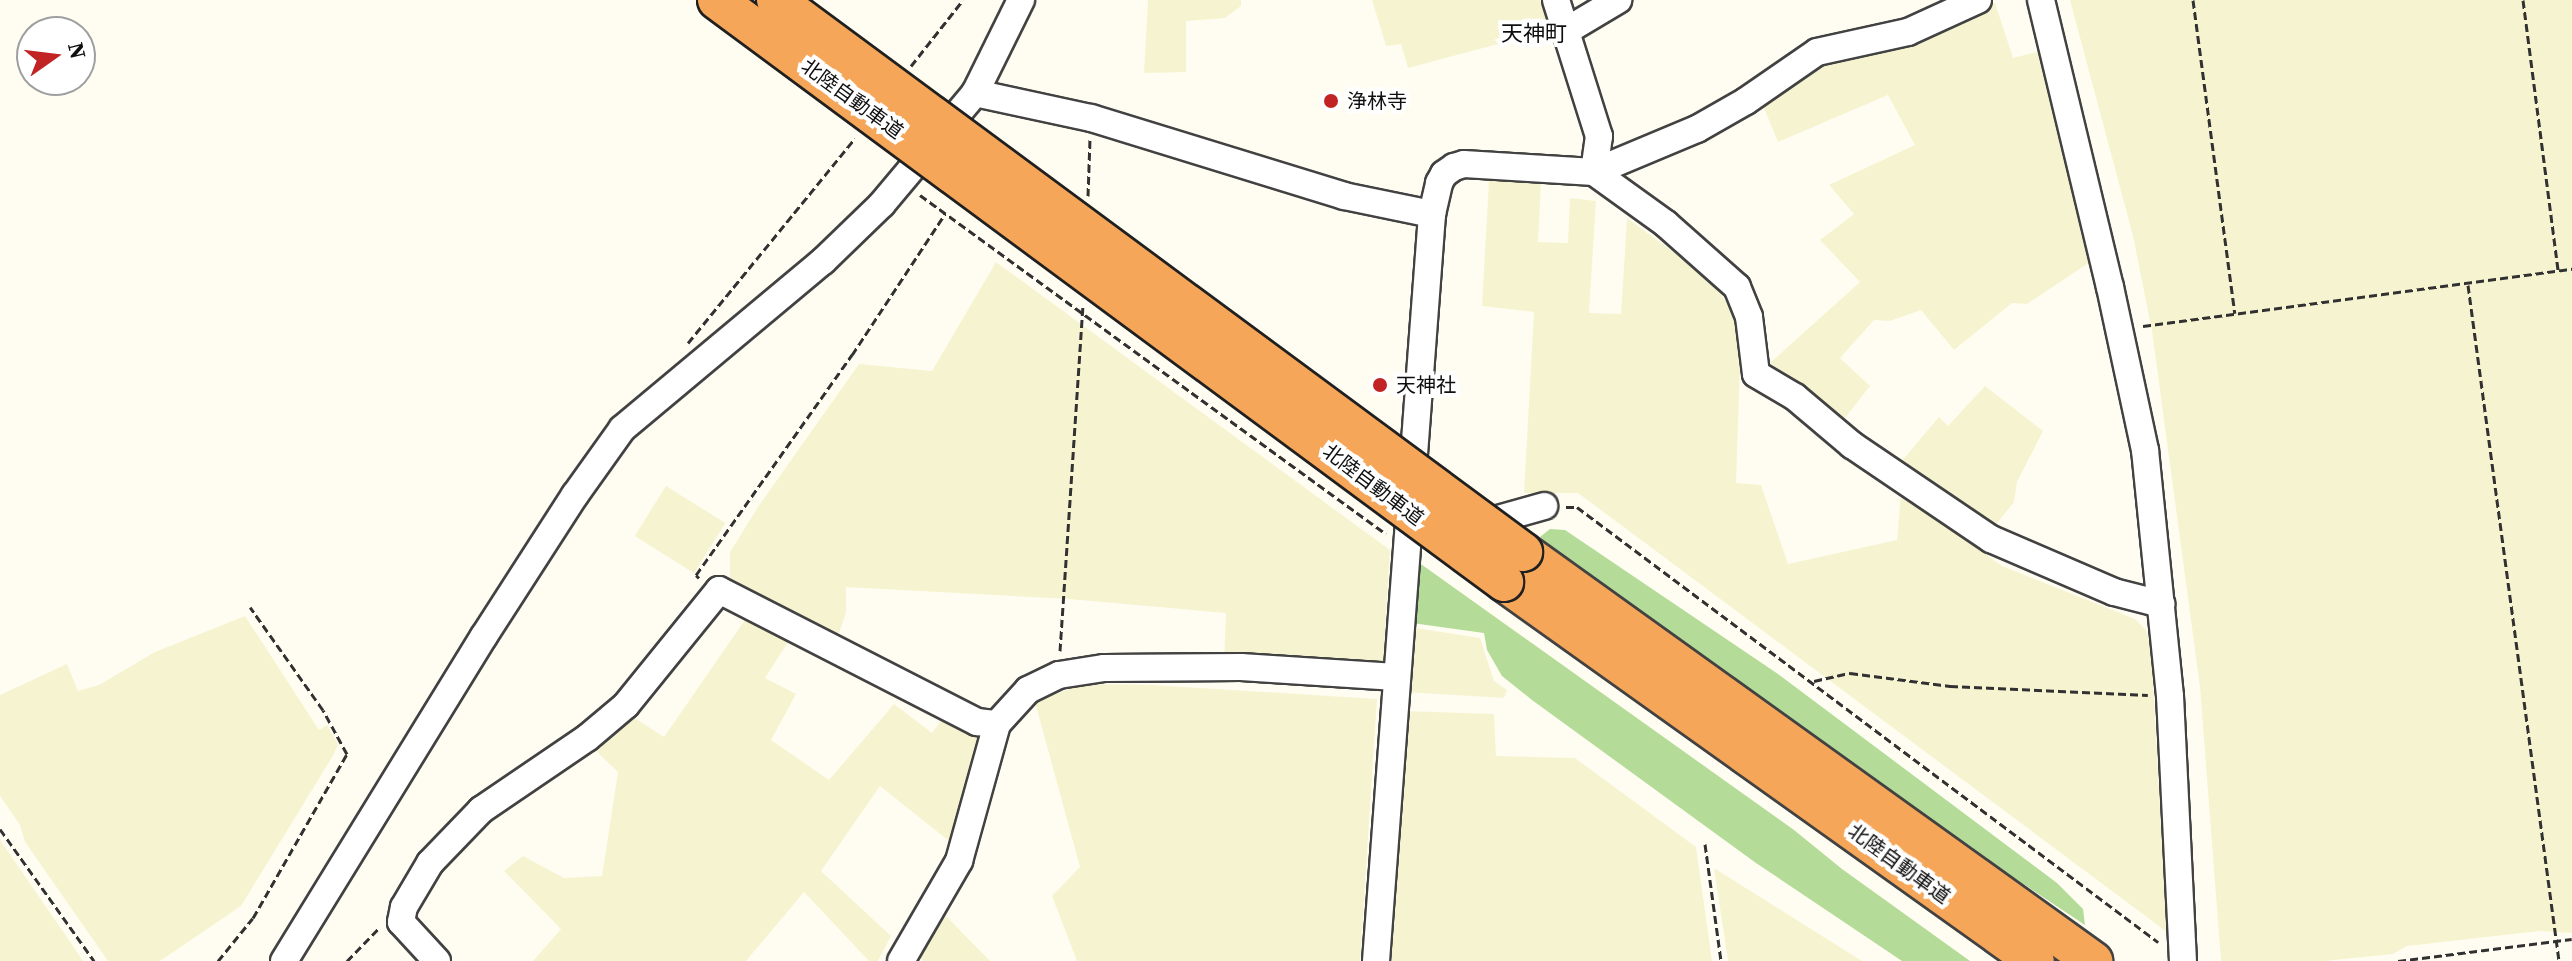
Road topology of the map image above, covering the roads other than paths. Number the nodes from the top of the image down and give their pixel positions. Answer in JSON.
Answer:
{"nodes":[{"id":1,"x":717,"y":0,"type":"edge"},
{"id":2,"x":776,"y":0,"type":"edge"},
{"id":3,"x":1021,"y":0,"type":"edge"},
{"id":4,"x":1556,"y":0,"type":"edge"},
{"id":5,"x":1618,"y":0,"type":"edge"},
{"id":6,"x":1978,"y":0,"type":"edge"},
{"id":7,"x":2041,"y":0,"type":"edge"},
{"id":8,"x":1566,"y":31,"type":"junction"},
{"id":9,"x":975,"y":93,"type":"junction"},
{"id":10,"x":1594,"y":172,"type":"junction"},
{"id":11,"x":1432,"y":214,"type":"junction"},
{"id":12,"x":1544,"y":506,"type":"road end"},
{"id":13,"x":1408,"y":544,"type":"junction"},
{"id":14,"x":1513,"y":567,"type":"junction"},
{"id":15,"x":2161,"y":604,"type":"junction"},
{"id":16,"x":1396,"y":677,"type":"junction"},
{"id":17,"x":997,"y":724,"type":"junction"},
{"id":18,"x":2032,"y":945,"type":"edge"},
{"id":19,"x":284,"y":961,"type":"edge"},
{"id":20,"x":437,"y":961,"type":"edge"},
{"id":21,"x":901,"y":961,"type":"edge"},
{"id":22,"x":1376,"y":961,"type":"edge"},
{"id":23,"x":2093,"y":961,"type":"edge"},
{"id":24,"x":2183,"y":961,"type":"edge"}],
"edges":[{"from":1,"to":14,"type":"highway","name":"北陸自動車道","bridge":true},
{"from":2,"to":14,"type":"highway","name":"北陸自動車道","bridge":true},
{"from":3,"to":9,"type":"street"},
{"from":4,"to":8,"type":"street"},
{"from":5,"to":8,"type":"street"},
{"from":6,"to":10,"type":"street"},
{"from":7,"to":15,"type":"street"},
{"from":8,"to":10,"type":"street"},
{"from":9,"to":11,"type":"street"},
{"from":9,"to":19,"type":"street"},
{"from":10,"to":11,"type":"street"},
{"from":10,"to":15,"type":"street"},
{"from":11,"to":13,"type":"street"},
{"from":12,"to":13,"type":"street"},
{"from":13,"to":16,"type":"street"},
{"from":14,"to":18,"type":"highway","name":"北陸自動車道"},
{"from":15,"to":24,"type":"street"},
{"from":16,"to":17,"type":"street"},
{"from":16,"to":22,"type":"street"},
{"from":17,"to":20,"type":"street"},
{"from":17,"to":21,"type":"street"},
{"from":18,"to":23,"type":"highway","name":"北陸自動車道"}]}
